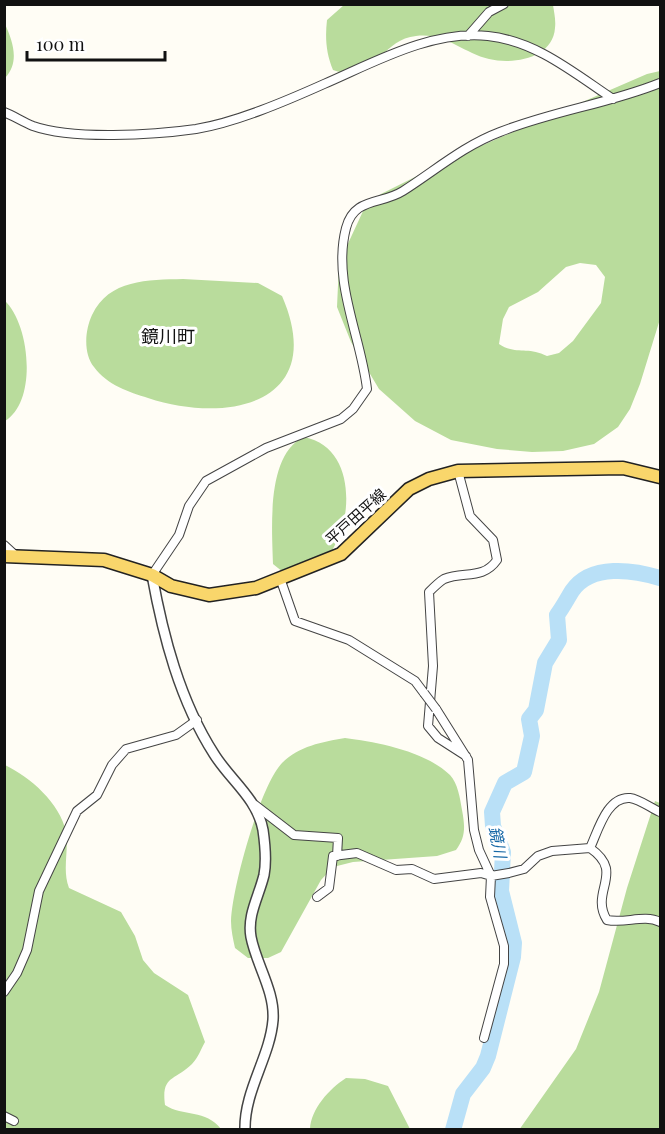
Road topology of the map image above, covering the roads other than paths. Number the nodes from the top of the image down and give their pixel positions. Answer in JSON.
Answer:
{"nodes":[{"id":1,"x":504,"y":4,"type":"edge"},
{"id":2,"x":468,"y":36,"type":"junction"},
{"id":3,"x":660,"y":83,"type":"edge"},
{"id":4,"x":613,"y":99,"type":"junction"},
{"id":5,"x":4,"y":112,"type":"edge"},
{"id":6,"x":458,"y":471,"type":"junction"},
{"id":7,"x":660,"y":477,"type":"edge"},
{"id":8,"x":4,"y":545,"type":"edge"},
{"id":9,"x":10,"y":556,"type":"edge"},
{"id":10,"x":152,"y":575,"type":"junction"},
{"id":11,"x":280,"y":578,"type":"junction"},
{"id":12,"x":197,"y":720,"type":"junction"},
{"id":13,"x":466,"y":756,"type":"junction"},
{"id":14,"x":255,"y":805,"type":"junction"},
{"id":15,"x":660,"y":812,"type":"edge"},
{"id":16,"x":590,"y":848,"type":"junction"},
{"id":17,"x":337,"y":856,"type":"junction"},
{"id":18,"x":491,"y":876,"type":"junction"},
{"id":19,"x":317,"y":897,"type":"dead end"},
{"id":20,"x":660,"y":922,"type":"edge"},
{"id":21,"x":4,"y":992,"type":"edge"},
{"id":22,"x":484,"y":1038,"type":"dead end"},
{"id":23,"x":4,"y":1116,"type":"edge"},
{"id":24,"x":14,"y":1121,"type":"dead end"},
{"id":25,"x":245,"y":1130,"type":"edge"}],
"edges":[{"from":1,"to":2,"type":"street"},
{"from":2,"to":4,"type":"street"},
{"from":2,"to":5,"type":"street"},
{"from":3,"to":4,"type":"street"},
{"from":4,"to":10,"type":"street"},
{"from":6,"to":7,"type":"main road","name":"平戸田平線"},
{"from":6,"to":11,"type":"main road","name":"平戸田平線"},
{"from":6,"to":13,"type":"street"},
{"from":8,"to":9,"type":"street"},
{"from":9,"to":10,"type":"main road","name":"平戸田平線"},
{"from":10,"to":11,"type":"main road","name":"平戸田平線"},
{"from":10,"to":12,"type":"street"},
{"from":11,"to":13,"type":"street","bridge":true},
{"from":12,"to":14,"type":"street"},
{"from":12,"to":21,"type":"street"},
{"from":13,"to":18,"type":"street"},
{"from":14,"to":17,"type":"street"},
{"from":14,"to":25,"type":"street"},
{"from":15,"to":16,"type":"street"},
{"from":16,"to":18,"type":"street"},
{"from":16,"to":20,"type":"street"},
{"from":17,"to":18,"type":"street"},
{"from":17,"to":19,"type":"street"},
{"from":18,"to":22,"type":"street"},
{"from":23,"to":24,"type":"street"}]}
